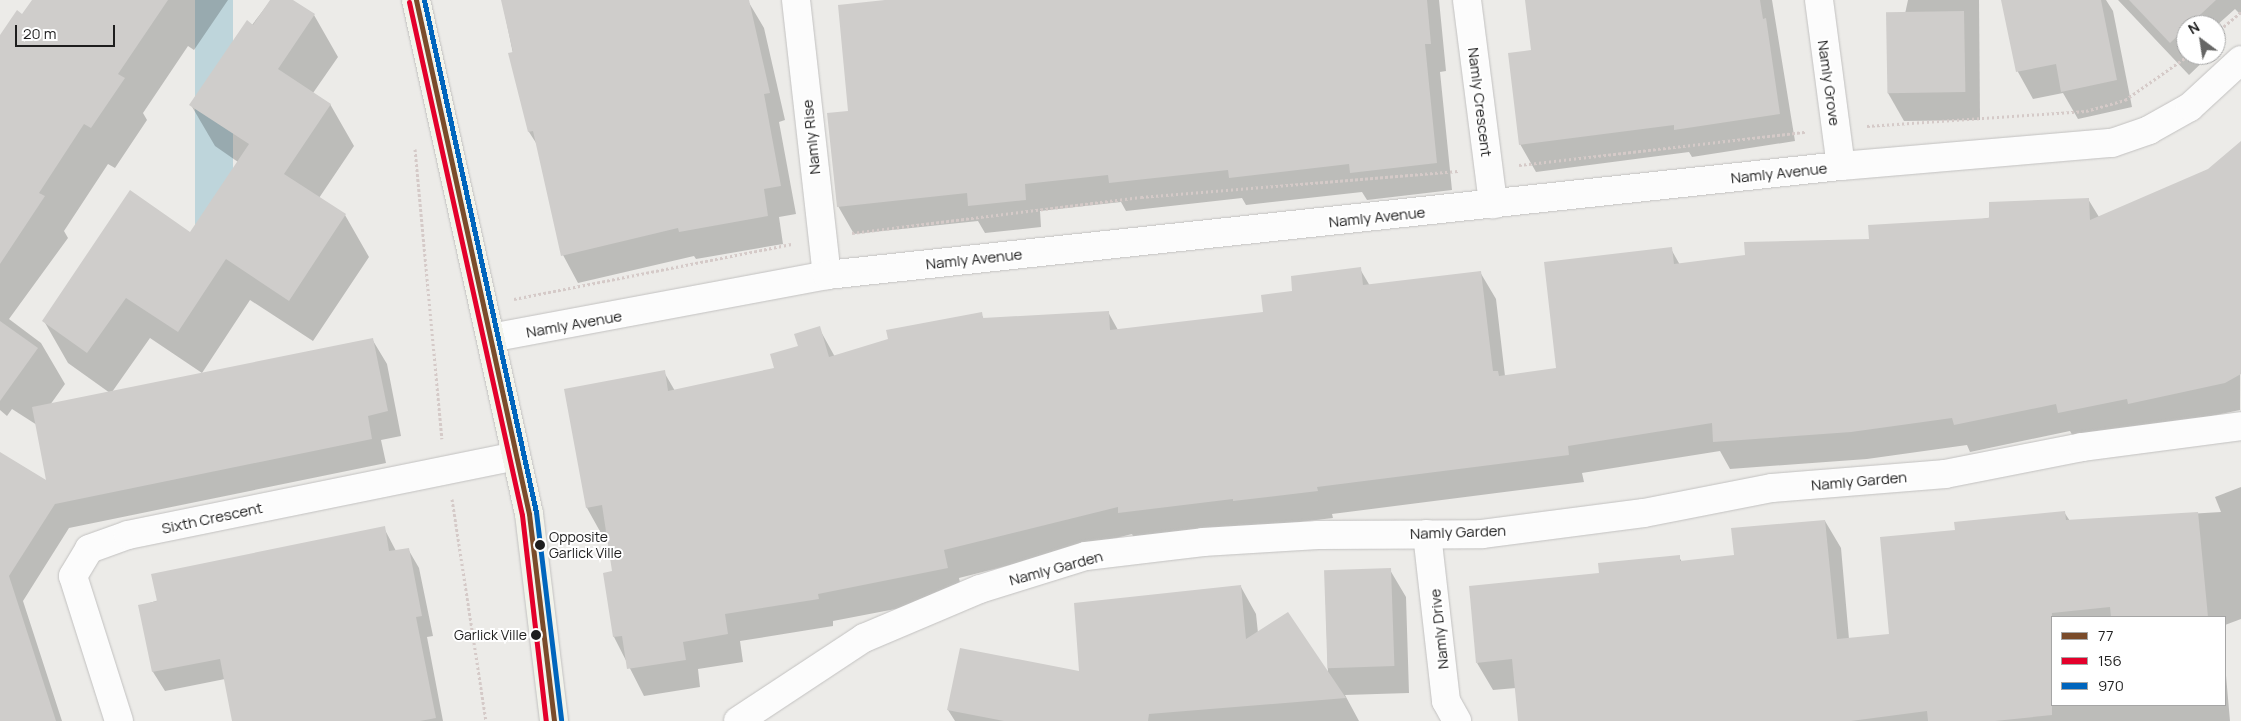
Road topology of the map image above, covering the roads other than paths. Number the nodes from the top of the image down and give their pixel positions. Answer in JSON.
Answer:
{"nodes":[{"id":1,"x":416,"y":0,"type":"edge"},
{"id":2,"x":796,"y":0,"type":"edge"},
{"id":3,"x":1467,"y":0,"type":"edge"},
{"id":4,"x":1818,"y":0,"type":"edge"},
{"id":5,"x":2241,"y":60,"type":"edge"},
{"id":6,"x":1841,"y":166,"type":"junction"},
{"id":7,"x":1493,"y":204,"type":"junction"},
{"id":8,"x":827,"y":275,"type":"junction"},
{"id":9,"x":491,"y":338,"type":"junction"},
{"id":10,"x":2241,"y":426,"type":"edge"},
{"id":11,"x":516,"y":456,"type":"junction"},
{"id":12,"x":1427,"y":534,"type":"junction"},
{"id":13,"x":119,"y":721,"type":"edge"},
{"id":14,"x":554,"y":721,"type":"edge"},
{"id":15,"x":738,"y":721,"type":"edge"},
{"id":16,"x":1457,"y":721,"type":"edge"}],
"edges":[{"from":1,"to":9,"type":"main road"},
{"from":2,"to":8,"type":"street","name":"Namly Rise"},
{"from":3,"to":7,"type":"street","name":"Namly Crescent"},
{"from":4,"to":6,"type":"street","name":"Namly Grove"},
{"from":5,"to":6,"type":"street","name":"Namly Avenue"},
{"from":6,"to":7,"type":"street","name":"Namly Avenue"},
{"from":7,"to":8,"type":"street","name":"Namly Avenue"},
{"from":8,"to":9,"type":"street","name":"Namly Avenue"},
{"from":9,"to":11,"type":"main road"},
{"from":10,"to":12,"type":"street","name":"Namly Garden"},
{"from":11,"to":13,"type":"street","name":"Sixth Crescent"},
{"from":11,"to":14,"type":"main road"},
{"from":12,"to":15,"type":"street","name":"Namly Garden"},
{"from":12,"to":16,"type":"street","name":"Namly Drive"}]}
